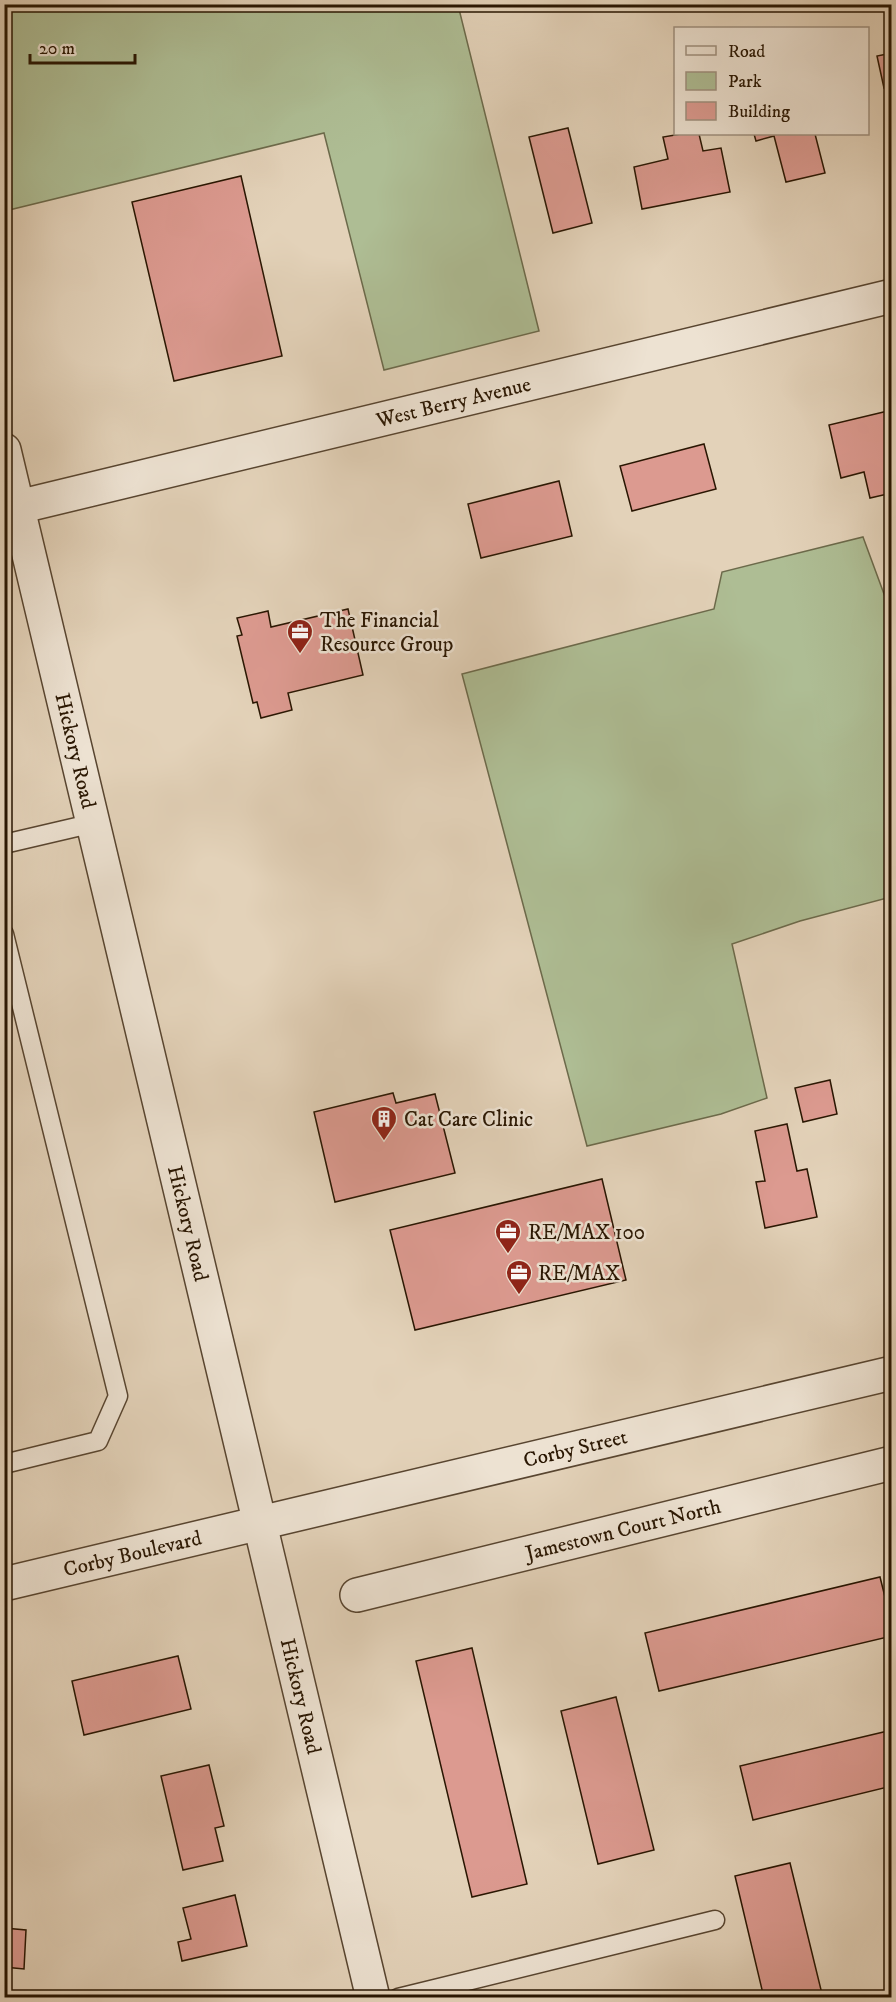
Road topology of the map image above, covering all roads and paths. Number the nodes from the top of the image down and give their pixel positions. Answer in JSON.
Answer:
{"nodes":[{"id":1,"x":891,"y":296,"type":"edge"},
{"id":2,"x":4,"y":450,"type":"edge"},
{"id":3,"x":18,"y":507,"type":"junction"},
{"id":4,"x":94,"y":823,"type":"junction"},
{"id":5,"x":4,"y":844,"type":"edge"},
{"id":6,"x":4,"y":934,"type":"edge"},
{"id":7,"x":891,"y":1372,"type":"edge"},
{"id":8,"x":891,"y":1463,"type":"edge"},
{"id":9,"x":4,"y":1464,"type":"edge"},
{"id":10,"x":260,"y":1523,"type":"junction"},
{"id":11,"x":4,"y":1584,"type":"edge"},
{"id":12,"x":357,"y":1595,"type":"dead end"},
{"id":13,"x":715,"y":1920,"type":"dead end"},
{"id":14,"x":373,"y":1998,"type":"edge"},
{"id":15,"x":398,"y":1998,"type":"edge"}],
"edges":[{"from":1,"to":3,"type":"street","name":"West Berry Avenue"},
{"from":2,"to":3,"type":"street","name":"Hickory Road"},
{"from":3,"to":4,"type":"street","name":"Hickory Road"},
{"from":4,"to":5,"type":"lane"},
{"from":4,"to":10,"type":"street","name":"Hickory Road"},
{"from":6,"to":9,"type":"lane"},
{"from":7,"to":10,"type":"street","name":"Corby Street"},
{"from":8,"to":12,"type":"street","name":"Jamestown Court North"},
{"from":10,"to":11,"type":"street","name":"Corby Boulevard"},
{"from":10,"to":14,"type":"street","name":"Hickory Road"},
{"from":13,"to":15,"type":"lane"}]}
